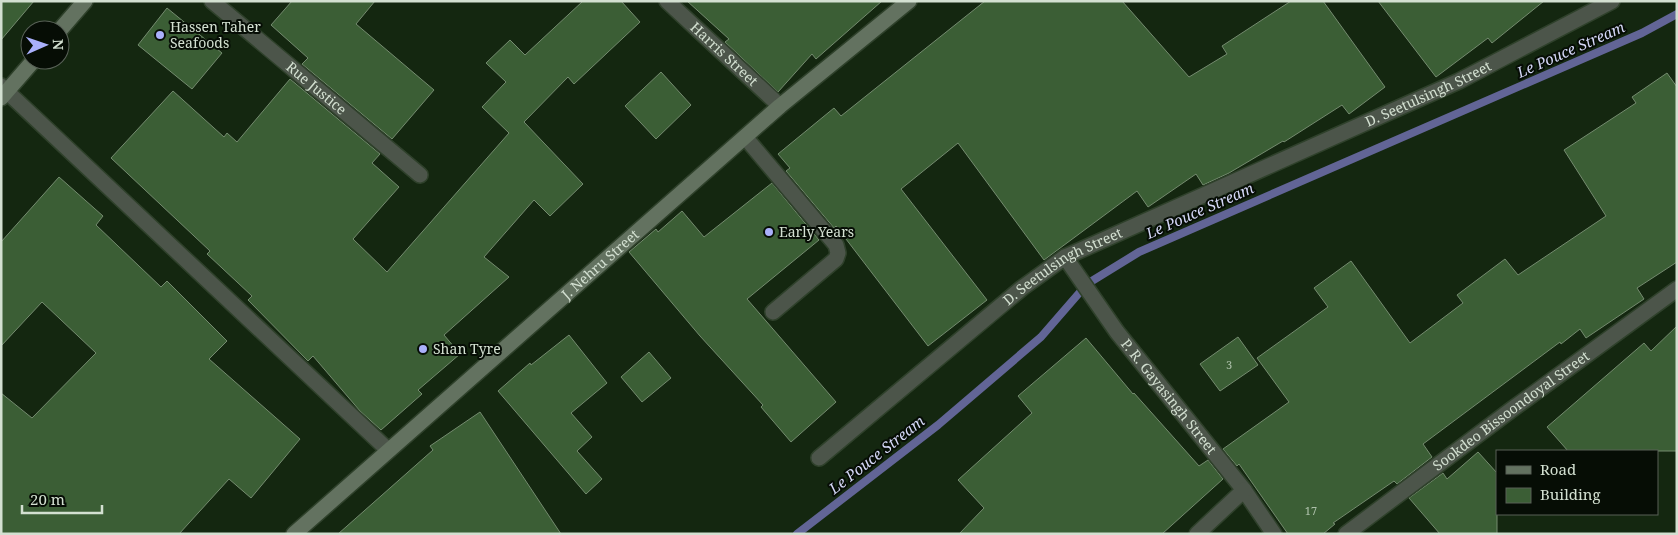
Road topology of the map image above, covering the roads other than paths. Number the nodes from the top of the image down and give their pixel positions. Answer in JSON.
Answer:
{"nodes":[{"id":1,"x":85,"y":1,"type":"edge"},
{"id":2,"x":212,"y":1,"type":"edge"},
{"id":3,"x":667,"y":1,"type":"edge"},
{"id":4,"x":909,"y":1,"type":"edge"},
{"id":5,"x":1612,"y":1,"type":"edge"},
{"id":6,"x":69,"y":20,"type":"edge"},
{"id":7,"x":24,"y":70,"type":"edge"},
{"id":8,"x":3,"y":92,"type":"edge"},
{"id":9,"x":780,"y":106,"type":"junction"},
{"id":10,"x":745,"y":137,"type":"junction"},
{"id":11,"x":420,"y":175,"type":"dead end"},
{"id":12,"x":1065,"y":257,"type":"junction"},
{"id":13,"x":1677,"y":289,"type":"edge"},
{"id":14,"x":773,"y":312,"type":"dead end"},
{"id":15,"x":388,"y":450,"type":"junction"},
{"id":16,"x":819,"y":458,"type":"dead end"},
{"id":17,"x":1244,"y":490,"type":"junction"},
{"id":18,"x":294,"y":534,"type":"edge"},
{"id":19,"x":1198,"y":534,"type":"edge"},
{"id":20,"x":1274,"y":534,"type":"edge"},
{"id":21,"x":1346,"y":534,"type":"edge"}],
"edges":[{"from":1,"to":6,"type":"main road"},
{"from":2,"to":11,"type":"street","name":"Rue Justice"},
{"from":3,"to":9,"type":"street","name":"Harris Street"},
{"from":4,"to":9,"type":"main road","name":"J. Nehru Street"},
{"from":5,"to":12,"type":"street","name":"D. Seetulsingh Street"},
{"from":7,"to":8,"type":"main road"},
{"from":8,"to":15,"type":"street"},
{"from":9,"to":10,"type":"main road","name":"J. Nehru Street"},
{"from":10,"to":14,"type":"street"},
{"from":10,"to":15,"type":"main road","name":"J. Nehru Street"},
{"from":12,"to":16,"type":"street","name":"D. Seetulsingh Street"},
{"from":12,"to":17,"type":"street","name":"P. R. Gayasingh Street"},
{"from":13,"to":21,"type":"street","name":"Sookdeo Bissoondoyal Street"},
{"from":15,"to":18,"type":"main road","name":"J. Nehru Street"},
{"from":17,"to":19,"type":"street"},
{"from":17,"to":20,"type":"street","name":"P. R. Gayasingh Street"}]}
